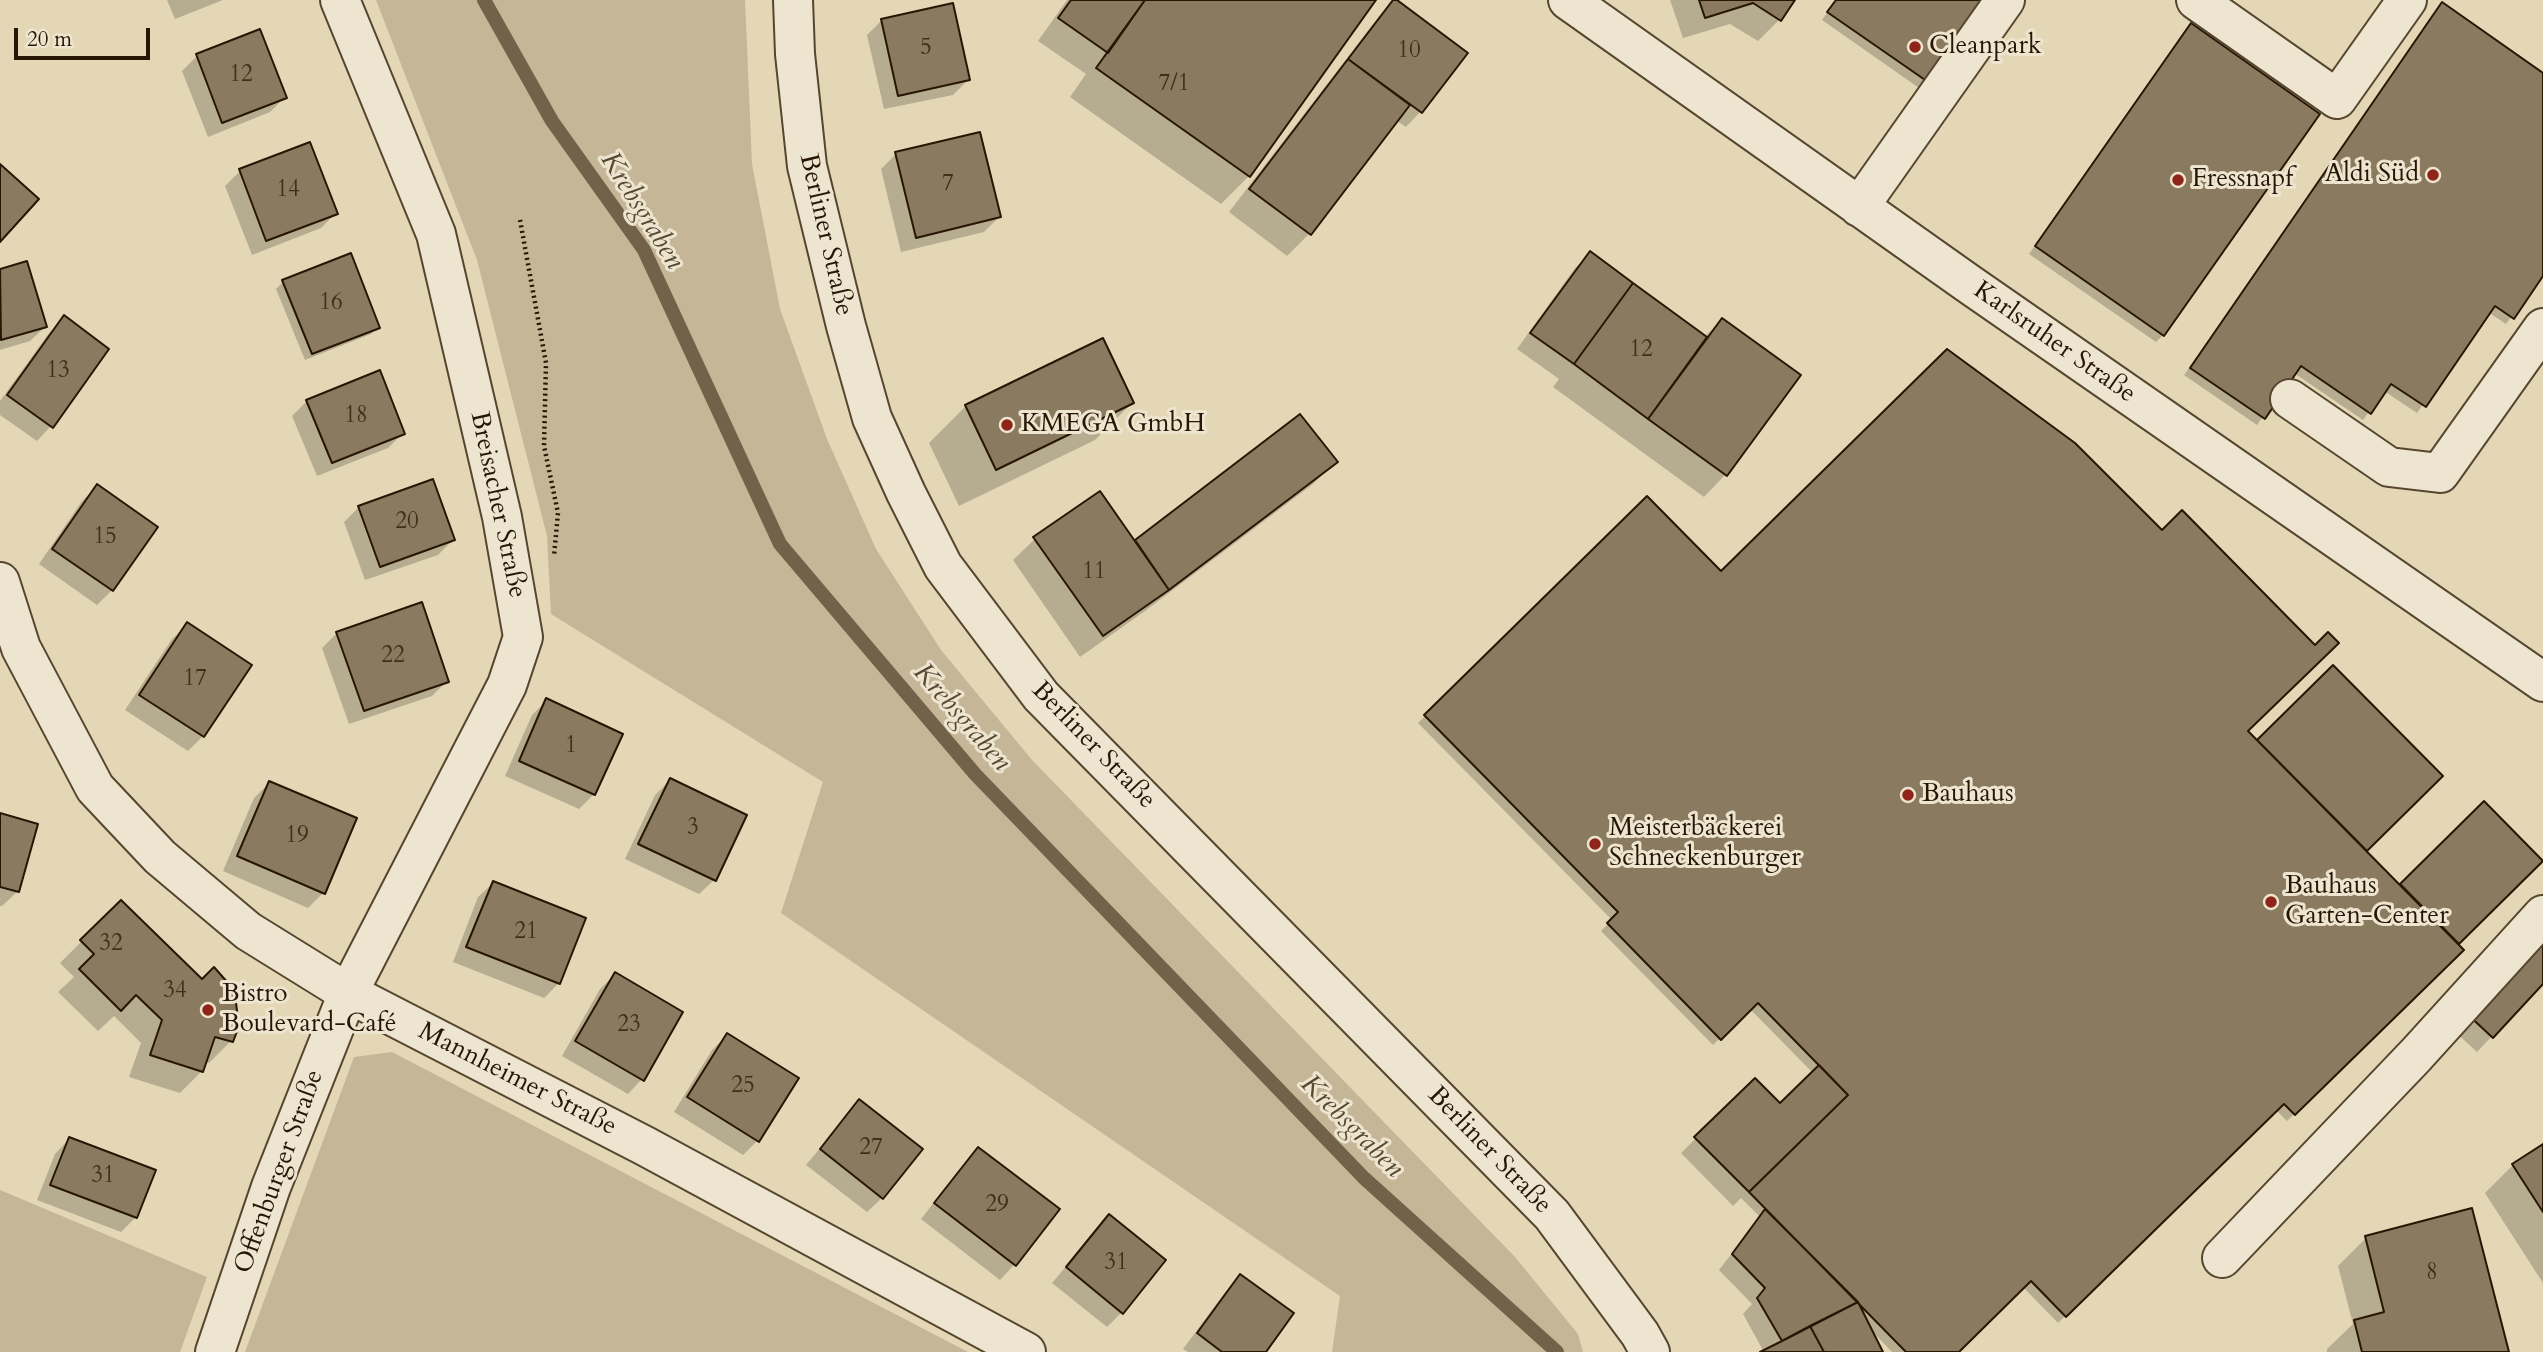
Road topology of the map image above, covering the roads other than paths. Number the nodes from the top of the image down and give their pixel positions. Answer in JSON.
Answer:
{"nodes":[{"id":1,"x":340,"y":0,"type":"edge"},
{"id":2,"x":793,"y":0,"type":"edge"},
{"id":3,"x":1568,"y":0,"type":"edge"},
{"id":4,"x":2005,"y":0,"type":"edge"},
{"id":5,"x":2196,"y":0,"type":"edge"},
{"id":6,"x":2407,"y":0,"type":"edge"},
{"id":7,"x":1859,"y":207,"type":"junction"},
{"id":8,"x":2543,"y":328,"type":"edge"},
{"id":9,"x":2290,"y":399,"type":"dead end"},
{"id":10,"x":0,"y":582,"type":"edge"},
{"id":11,"x":10,"y":650,"type":"edge"},
{"id":12,"x":2543,"y":682,"type":"edge"},
{"id":13,"x":2543,"y":915,"type":"edge"},
{"id":14,"x":348,"y":993,"type":"junction"},
{"id":15,"x":2222,"y":1258,"type":"dead end"},
{"id":16,"x":215,"y":1352,"type":"edge"},
{"id":17,"x":1026,"y":1352,"type":"edge"},
{"id":18,"x":1650,"y":1352,"type":"edge"}],
"edges":[{"from":1,"to":14,"type":"street","name":"Breisacher Straße"},
{"from":2,"to":18,"type":"street","name":"Berliner Straße"},
{"from":3,"to":7,"type":"street","name":"Karlsruher Straße"},
{"from":4,"to":7,"type":"street"},
{"from":5,"to":6,"type":"street"},
{"from":7,"to":12,"type":"street","name":"Karlsruher Straße"},
{"from":8,"to":9,"type":"street"},
{"from":10,"to":11,"type":"street","name":"Mannheimer Straße"},
{"from":11,"to":14,"type":"street","name":"Mannheimer Straße"},
{"from":13,"to":15,"type":"street"},
{"from":14,"to":16,"type":"street","name":"Offenburger Straße"},
{"from":14,"to":17,"type":"street","name":"Mannheimer Straße"}]}
